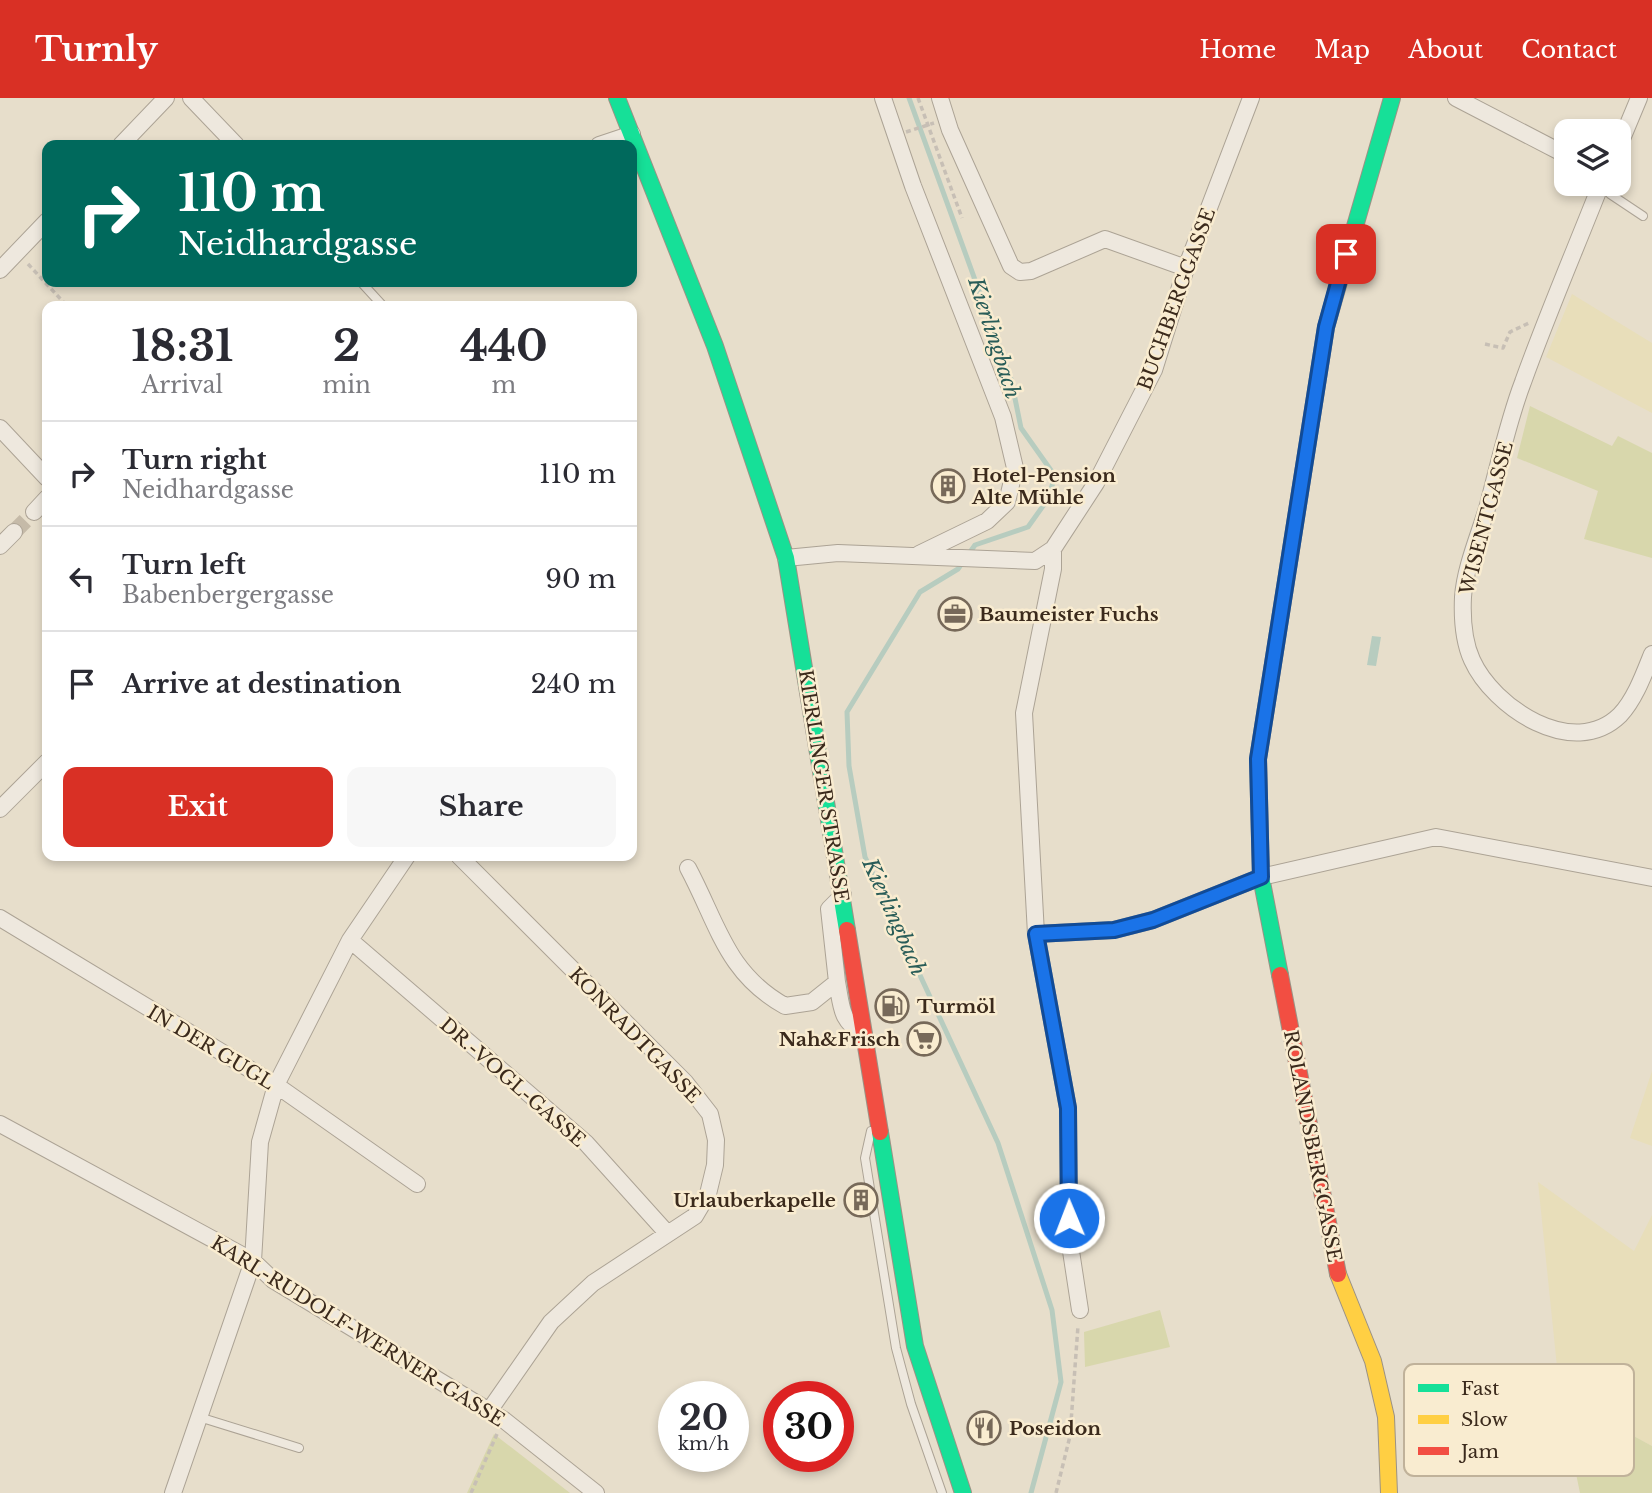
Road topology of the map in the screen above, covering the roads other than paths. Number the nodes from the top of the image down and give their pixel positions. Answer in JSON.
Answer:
{"nodes":[{"id":1,"x":166,"y":98,"type":"edge"},
{"id":2,"x":191,"y":98,"type":"edge"},
{"id":3,"x":617,"y":98,"type":"edge"},
{"id":4,"x":883,"y":98,"type":"edge"},
{"id":5,"x":940,"y":98,"type":"edge"},
{"id":6,"x":1251,"y":98,"type":"edge"},
{"id":7,"x":1392,"y":98,"type":"edge"},
{"id":8,"x":1456,"y":98,"type":"edge"},
{"id":9,"x":1639,"y":98,"type":"edge"},
{"id":10,"x":1630,"y":119,"type":"edge"},
{"id":11,"x":632,"y":134,"type":"junction"},
{"id":12,"x":126,"y":140,"type":"edge"},
{"id":13,"x":231,"y":140,"type":"edge"},
{"id":14,"x":614,"y":140,"type":"edge"},
{"id":15,"x":634,"y":140,"type":"edge"},
{"id":16,"x":637,"y":147,"type":"edge"},
{"id":17,"x":1554,"y":149,"type":"edge"},
{"id":18,"x":1599,"y":196,"type":"edge"},
{"id":19,"x":1613,"y":196,"type":"edge"},
{"id":20,"x":1643,"y":216,"type":"dead end"},
{"id":21,"x":42,"y":226,"type":"edge"},
{"id":22,"x":1186,"y":268,"type":"junction"},
{"id":23,"x":0,"y":270,"type":"edge"},
{"id":24,"x":366,"y":287,"type":"edge"},
{"id":25,"x":378,"y":301,"type":"edge"},
{"id":26,"x":0,"y":428,"type":"edge"},
{"id":27,"x":42,"y":473,"type":"edge"},
{"id":28,"x":42,"y":503,"type":"edge"},
{"id":29,"x":34,"y":512,"type":"tunnel mouth"},
{"id":30,"x":14,"y":532,"type":"tunnel mouth"},
{"id":31,"x":0,"y":546,"type":"edge"},
{"id":32,"x":1053,"y":549,"type":"junction"},
{"id":33,"x":917,"y":555,"type":"junction"},
{"id":34,"x":786,"y":558,"type":"junction"},
{"id":35,"x":1652,"y":654,"type":"edge"},
{"id":36,"x":42,"y":767,"type":"edge"},
{"id":37,"x":0,"y":809,"type":"edge"},
{"id":38,"x":404,"y":861,"type":"edge"},
{"id":39,"x":464,"y":861,"type":"edge"},
{"id":40,"x":688,"y":868,"type":"dead end"},
{"id":41,"x":1261,"y":877,"type":"junction"},
{"id":42,"x":1652,"y":878,"type":"edge"},
{"id":43,"x":843,"y":895,"type":"junction"},
{"id":44,"x":0,"y":918,"type":"edge"},
{"id":45,"x":1036,"y":934,"type":"junction"},
{"id":46,"x":350,"y":940,"type":"junction"},
{"id":47,"x":837,"y":982,"type":"junction"},
{"id":48,"x":864,"y":1035,"type":"junction"},
{"id":49,"x":276,"y":1085,"type":"junction"},
{"id":50,"x":876,"y":1111,"type":"junction"},
{"id":51,"x":0,"y":1124,"type":"edge"},
{"id":52,"x":417,"y":1184,"type":"dead end"},
{"id":53,"x":667,"y":1233,"type":"junction"},
{"id":54,"x":253,"y":1261,"type":"junction"},
{"id":55,"x":1080,"y":1310,"type":"road end"},
{"id":56,"x":489,"y":1411,"type":"junction"},
{"id":57,"x":199,"y":1417,"type":"junction"},
{"id":58,"x":299,"y":1448,"type":"dead end"},
{"id":59,"x":173,"y":1493,"type":"edge"},
{"id":60,"x":596,"y":1493,"type":"edge"},
{"id":61,"x":942,"y":1493,"type":"edge"},
{"id":62,"x":963,"y":1493,"type":"edge"},
{"id":63,"x":1389,"y":1493,"type":"edge"}],
"edges":[{"from":1,"to":12,"type":"street"},
{"from":2,"to":13,"type":"street"},
{"from":3,"to":11,"type":"main road","name":"KIERLINGER STRASSE"},
{"from":4,"to":33,"type":"street"},
{"from":5,"to":22,"type":"street"},
{"from":6,"to":22,"type":"street","name":"BUCHBERGGASSE"},
{"from":7,"to":41,"type":"main road","name":"ROLANDSBERGGASSE"},
{"from":8,"to":17,"type":"street"},
{"from":9,"to":10,"type":"street"},
{"from":11,"to":14,"type":"street"},
{"from":11,"to":15,"type":"main road","name":"KIERLINGER STRASSE"},
{"from":16,"to":34,"type":"main road","name":"KIERLINGER STRASSE"},
{"from":18,"to":35,"type":"street","name":"WISENTGASSE"},
{"from":19,"to":20,"type":"lane"},
{"from":21,"to":23,"type":"street"},
{"from":22,"to":32,"type":"street","name":"BUCHBERGGASSE"},
{"from":24,"to":25,"type":"lane"},
{"from":26,"to":27,"type":"street"},
{"from":28,"to":29,"type":"street"},
{"from":30,"to":31,"type":"street"},
{"from":32,"to":33,"type":"street"},
{"from":32,"to":45,"type":"street"},
{"from":33,"to":34,"type":"street"},
{"from":34,"to":43,"type":"main road","name":"KIERLINGER STRASSE"},
{"from":36,"to":37,"type":"street"},
{"from":38,"to":46,"type":"street"},
{"from":39,"to":53,"type":"street","name":"KONRADTGASSE"},
{"from":40,"to":47,"type":"street"},
{"from":41,"to":42,"type":"street"},
{"from":41,"to":45,"type":"street"},
{"from":41,"to":63,"type":"main road","name":"ROLANDSBERGGASSE"},
{"from":43,"to":47,"type":"street"},
{"from":43,"to":48,"type":"main road","name":"KIERLINGER STRASSE"},
{"from":44,"to":49,"type":"street","name":"IN DER GUGL"},
{"from":45,"to":55,"type":"street"},
{"from":46,"to":49,"type":"street"},
{"from":46,"to":53,"type":"street","name":"DR.-VOGL-GASSE"},
{"from":47,"to":48,"type":"street"},
{"from":48,"to":50,"type":"main road","name":"KIERLINGER STRASSE"},
{"from":49,"to":52,"type":"street","name":"IN DER GUGL"},
{"from":49,"to":54,"type":"street"},
{"from":50,"to":61,"type":"lane"},
{"from":50,"to":62,"type":"main road","name":"KIERLINGER STRASSE"},
{"from":51,"to":54,"type":"street","name":"KARL-RUDOLF-WERNER-GASSE"},
{"from":53,"to":56,"type":"street","name":"KONRADTGASSE"},
{"from":54,"to":56,"type":"street","name":"KARL-RUDOLF-WERNER-GASSE"},
{"from":54,"to":57,"type":"street"},
{"from":56,"to":60,"type":"street","name":"KARL-RUDOLF-WERNER-GASSE"},
{"from":57,"to":58,"type":"lane"},
{"from":57,"to":59,"type":"street"}]}
